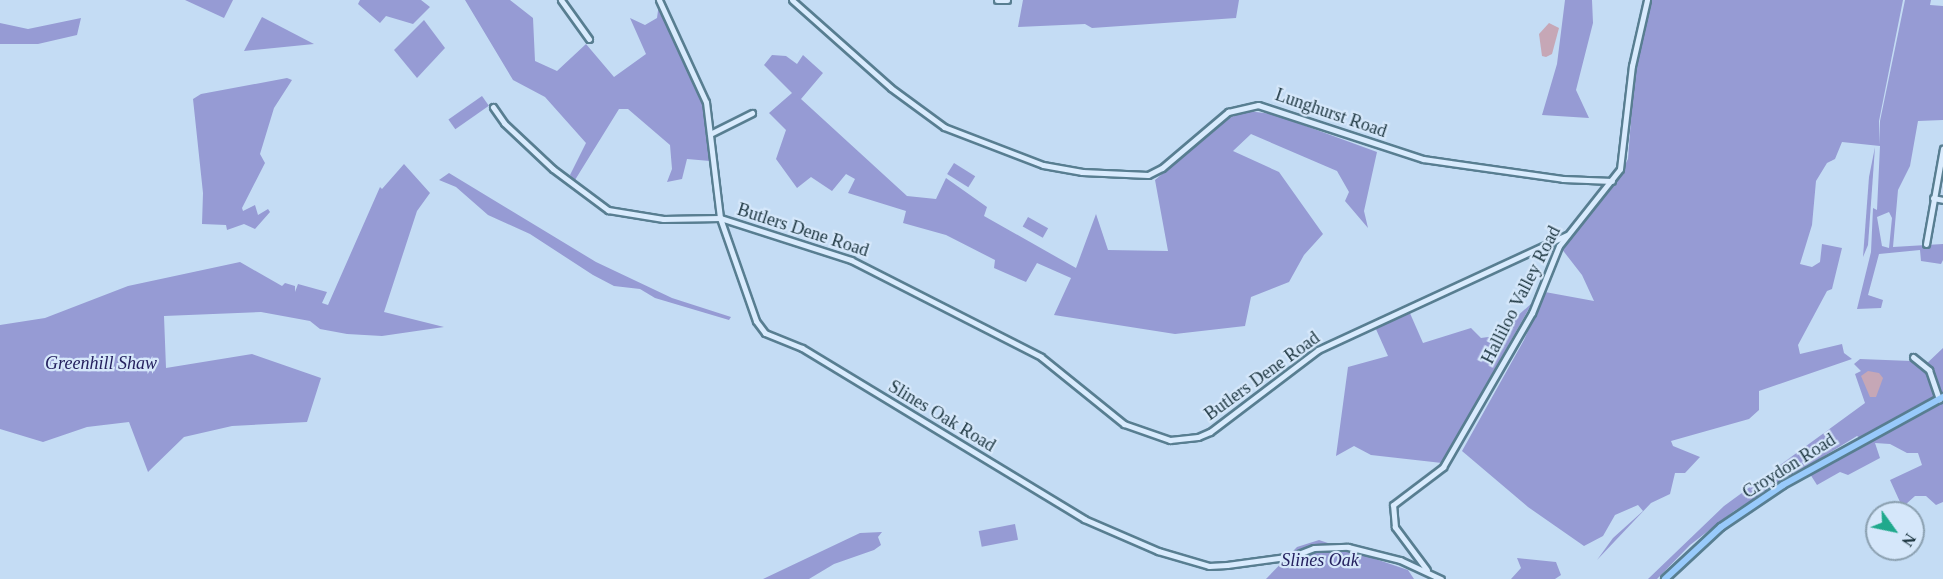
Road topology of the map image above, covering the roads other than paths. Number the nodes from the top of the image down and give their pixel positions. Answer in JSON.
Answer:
{"nodes":[{"id":1,"x":561,"y":0,"type":"edge"},
{"id":2,"x":659,"y":0,"type":"edge"},
{"id":3,"x":792,"y":0,"type":"edge"},
{"id":4,"x":997,"y":0,"type":"edge"},
{"id":5,"x":1007,"y":0,"type":"edge"},
{"id":6,"x":1647,"y":0,"type":"edge"},
{"id":7,"x":589,"y":39,"type":"dead end"},
{"id":8,"x":493,"y":107,"type":"dead end"},
{"id":9,"x":752,"y":113,"type":"dead end"},
{"id":10,"x":710,"y":134,"type":"junction"},
{"id":11,"x":1943,"y":150,"type":"edge"},
{"id":12,"x":1612,"y":181,"type":"junction"},
{"id":13,"x":1933,"y":198,"type":"junction"},
{"id":14,"x":1943,"y":200,"type":"edge"},
{"id":15,"x":720,"y":218,"type":"junction"},
{"id":16,"x":1567,"y":235,"type":"junction"},
{"id":17,"x":1926,"y":244,"type":"dead end"},
{"id":18,"x":1912,"y":357,"type":"dead end"},
{"id":19,"x":1941,"y":398,"type":"edge"},
{"id":20,"x":1419,"y":565,"type":"junction"},
{"id":21,"x":1441,"y":579,"type":"edge"},
{"id":22,"x":1665,"y":579,"type":"edge"}],
"edges":[{"from":1,"to":7,"type":"street"},
{"from":2,"to":10,"type":"street","name":"Slines Oak Road"},
{"from":3,"to":12,"type":"street","name":"Lunghurst Road"},
{"from":4,"to":5,"type":"street"},
{"from":6,"to":12,"type":"street","name":"Halliloo Valley Road"},
{"from":8,"to":15,"type":"street","name":"Butlers Dene Road"},
{"from":9,"to":10,"type":"street"},
{"from":10,"to":15,"type":"street","name":"Slines Oak Road"},
{"from":11,"to":13,"type":"street"},
{"from":12,"to":16,"type":"street","name":"Halliloo Valley Road"},
{"from":13,"to":14,"type":"street"},
{"from":13,"to":17,"type":"street"},
{"from":15,"to":16,"type":"street","name":"Butlers Dene Road"},
{"from":15,"to":20,"type":"street","name":"Slines Oak Road"},
{"from":16,"to":20,"type":"street","name":"Halliloo Valley Road"},
{"from":18,"to":19,"type":"street"},
{"from":19,"to":22,"type":"main road","name":"Croydon Road"},
{"from":20,"to":21,"type":"street","name":"Slines Oak Road"}]}
